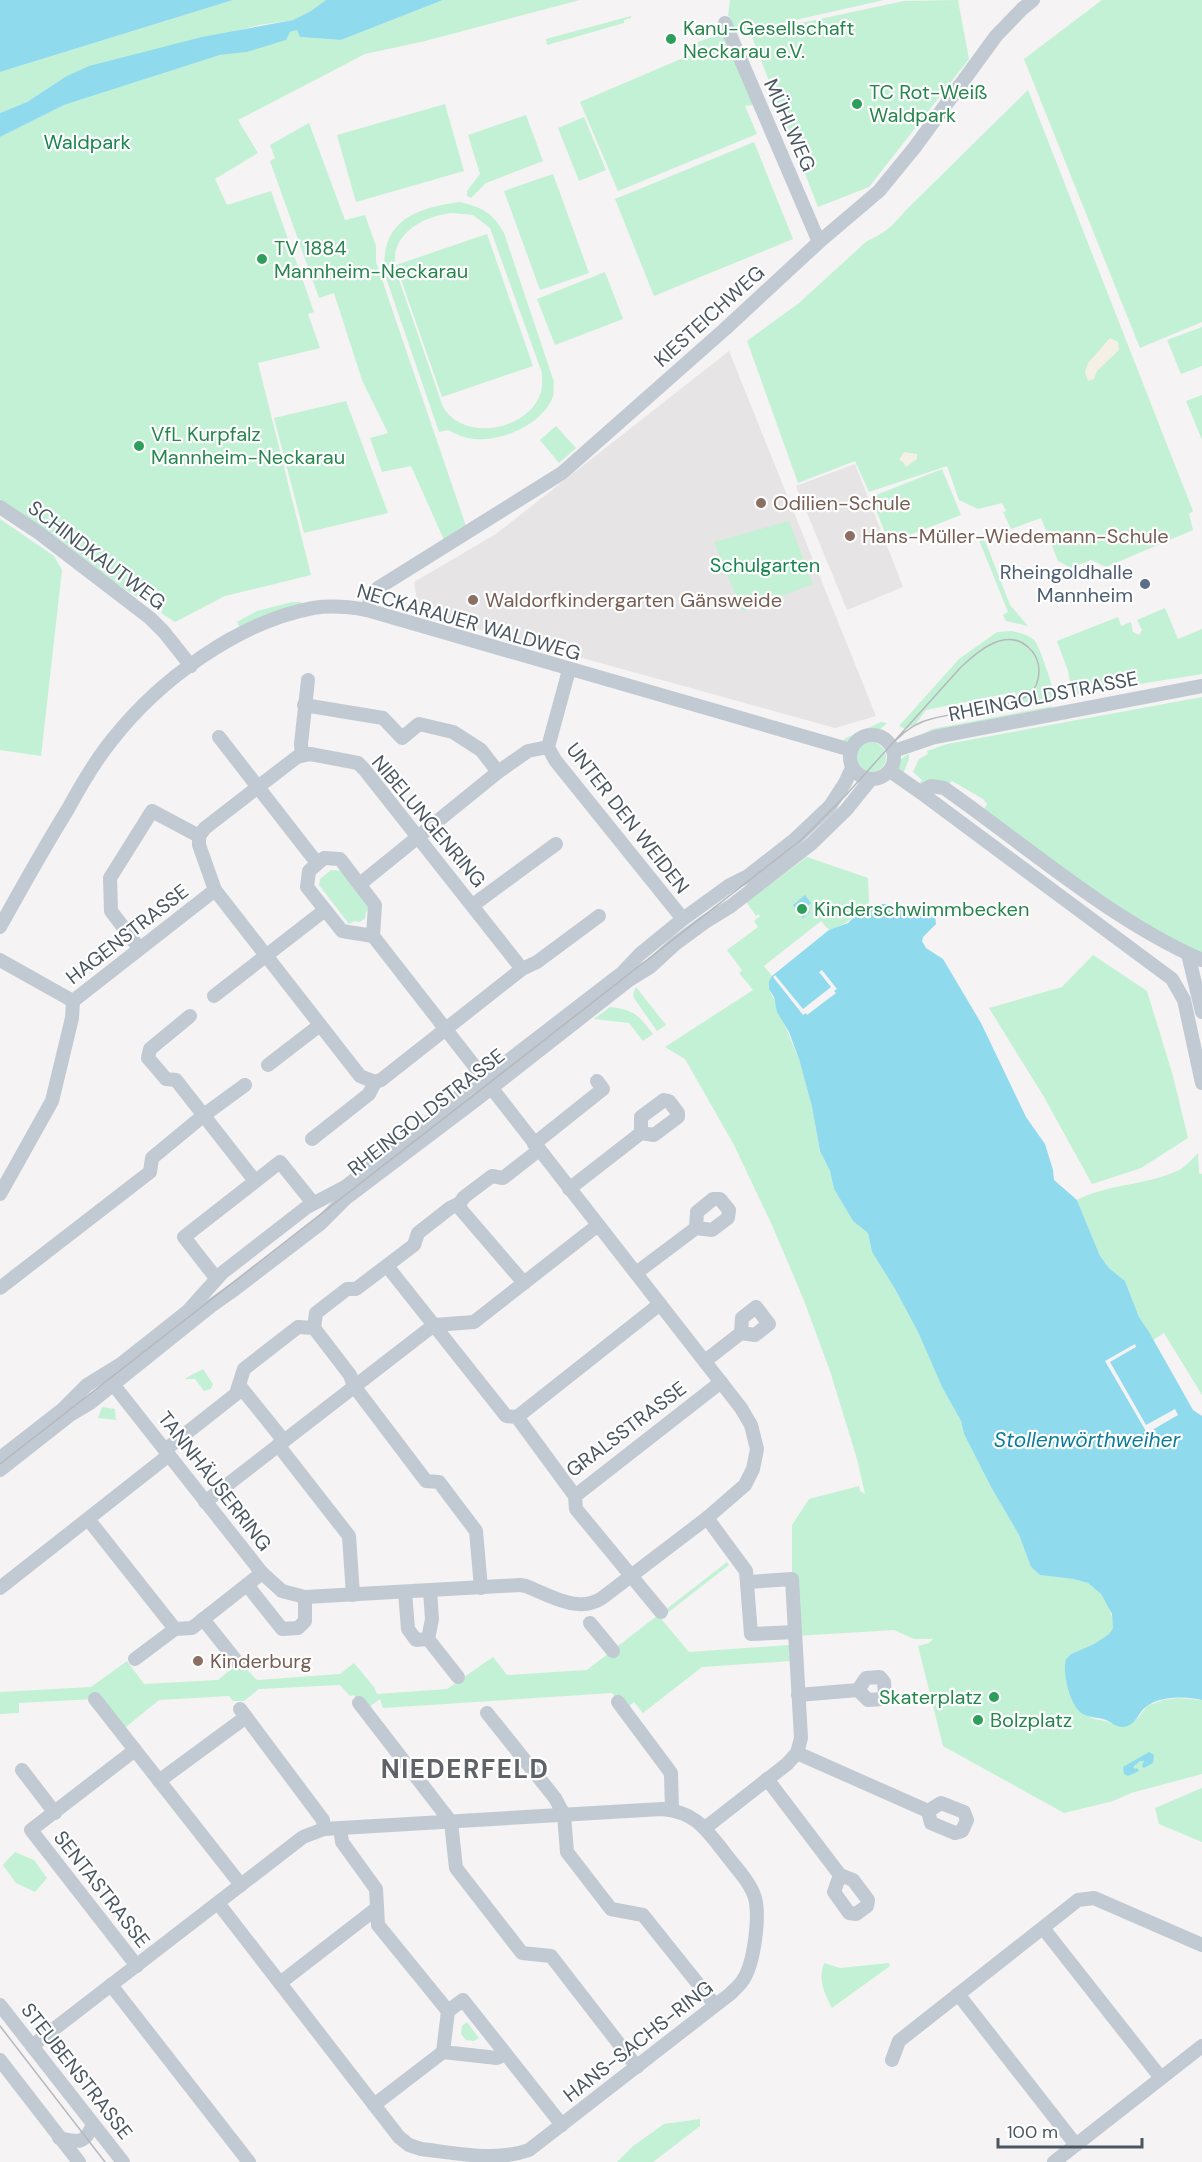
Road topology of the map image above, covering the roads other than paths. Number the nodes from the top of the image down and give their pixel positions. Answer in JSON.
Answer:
{"nodes":[{"id":1,"x":1033,"y":0,"type":"edge"},
{"id":2,"x":725,"y":23,"type":"dead end"},
{"id":3,"x":819,"y":242,"type":"junction"},
{"id":4,"x":0,"y":507,"type":"edge"},
{"id":5,"x":368,"y":610,"type":"junction"},
{"id":6,"x":191,"y":666,"type":"junction"},
{"id":7,"x":569,"y":670,"type":"junction"},
{"id":8,"x":308,"y":680,"type":"dead end"},
{"id":9,"x":1202,"y":686,"type":"edge"},
{"id":10,"x":304,"y":705,"type":"junction"},
{"id":11,"x":219,"y":737,"type":"dead end"},
{"id":12,"x":548,"y":747,"type":"junction"},
{"id":13,"x":850,"y":750,"type":"junction"},
{"id":14,"x":894,"y":751,"type":"junction"},
{"id":15,"x":302,"y":755,"type":"junction"},
{"id":16,"x":852,"y":768,"type":"junction"},
{"id":17,"x":890,"y":771,"type":"junction"},
{"id":18,"x":498,"y":772,"type":"junction"},
{"id":19,"x":871,"y":780,"type":"junction"},
{"id":20,"x":257,"y":788,"type":"junction"},
{"id":21,"x":920,"y":792,"type":"junction"},
{"id":22,"x":1009,"y":835,"type":"junction"},
{"id":23,"x":199,"y":836,"type":"junction"},
{"id":24,"x":419,"y":836,"type":"junction"},
{"id":25,"x":556,"y":844,"type":"dead end"},
{"id":26,"x":993,"y":848,"type":"junction"},
{"id":27,"x":317,"y":863,"type":"junction"},
{"id":28,"x":360,"y":884,"type":"junction"},
{"id":29,"x":215,"y":891,"type":"junction"},
{"id":30,"x":473,"y":906,"type":"junction"},
{"id":31,"x":324,"y":910,"type":"junction"},
{"id":32,"x":599,"y":916,"type":"dead end"},
{"id":33,"x":683,"y":919,"type":"junction"},
{"id":34,"x":0,"y":927,"type":"edge"},
{"id":35,"x":373,"y":936,"type":"junction"},
{"id":36,"x":139,"y":948,"type":"junction"},
{"id":37,"x":1188,"y":954,"type":"junction"},
{"id":38,"x":266,"y":956,"type":"junction"},
{"id":39,"x":0,"y":960,"type":"edge"},
{"id":40,"x":1202,"y":960,"type":"edge"},
{"id":41,"x":522,"y":969,"type":"junction"},
{"id":42,"x":1162,"y":971,"type":"junction"},
{"id":43,"x":214,"y":996,"type":"dead end"},
{"id":44,"x":73,"y":1001,"type":"junction"},
{"id":45,"x":1202,"y":1012,"type":"edge"},
{"id":46,"x":190,"y":1016,"type":"dead end"},
{"id":47,"x":320,"y":1025,"type":"junction"},
{"id":48,"x":445,"y":1029,"type":"junction"},
{"id":49,"x":268,"y":1065,"type":"dead end"},
{"id":50,"x":597,"y":1081,"type":"dead end"},
{"id":51,"x":375,"y":1082,"type":"junction"},
{"id":52,"x":487,"y":1082,"type":"junction"},
{"id":53,"x":1202,"y":1083,"type":"edge"},
{"id":54,"x":245,"y":1084,"type":"dead end"},
{"id":55,"x":204,"y":1115,"type":"junction"},
{"id":56,"x":641,"y":1133,"type":"dead end"},
{"id":57,"x":312,"y":1139,"type":"dead end"},
{"id":58,"x":537,"y":1147,"type":"junction"},
{"id":59,"x":4,"y":1180,"type":"edge"},
{"id":60,"x":255,"y":1181,"type":"junction"},
{"id":61,"x":569,"y":1188,"type":"junction"},
{"id":62,"x":0,"y":1194,"type":"edge"},
{"id":63,"x":313,"y":1203,"type":"junction"},
{"id":64,"x":457,"y":1205,"type":"junction"},
{"id":65,"x":598,"y":1225,"type":"junction"},
{"id":66,"x":696,"y":1228,"type":"dead end"},
{"id":67,"x":387,"y":1266,"type":"junction"},
{"id":68,"x":636,"y":1273,"type":"junction"},
{"id":69,"x":216,"y":1278,"type":"junction"},
{"id":70,"x":524,"y":1283,"type":"junction"},
{"id":71,"x":0,"y":1288,"type":"edge"},
{"id":72,"x":660,"y":1304,"type":"junction"},
{"id":73,"x":434,"y":1325,"type":"junction"},
{"id":74,"x":315,"y":1328,"type":"junction"},
{"id":75,"x":741,"y":1333,"type":"dead end"},
{"id":76,"x":705,"y":1361,"type":"junction"},
{"id":77,"x":109,"y":1379,"type":"junction"},
{"id":78,"x":721,"y":1382,"type":"junction"},
{"id":79,"x":239,"y":1385,"type":"junction"},
{"id":80,"x":354,"y":1386,"type":"junction"},
{"id":81,"x":517,"y":1417,"type":"junction"},
{"id":82,"x":281,"y":1443,"type":"junction"},
{"id":83,"x":167,"y":1453,"type":"junction"},
{"id":84,"x":0,"y":1458,"type":"edge"},
{"id":85,"x":0,"y":1470,"type":"edge"},
{"id":86,"x":575,"y":1496,"type":"junction"},
{"id":87,"x":205,"y":1502,"type":"junction"},
{"id":88,"x":707,"y":1518,"type":"junction"},
{"id":89,"x":88,"y":1519,"type":"junction"},
{"id":90,"x":262,"y":1573,"type":"junction"},
{"id":91,"x":630,"y":1576,"type":"junction"},
{"id":92,"x":748,"y":1582,"type":"junction"},
{"id":93,"x":247,"y":1585,"type":"junction"},
{"id":94,"x":0,"y":1588,"type":"edge"},
{"id":95,"x":481,"y":1588,"type":"junction"},
{"id":96,"x":430,"y":1591,"type":"junction"},
{"id":97,"x":405,"y":1592,"type":"junction"},
{"id":98,"x":353,"y":1595,"type":"junction"},
{"id":99,"x":305,"y":1597,"type":"junction"},
{"id":100,"x":661,"y":1612,"type":"dead end"},
{"id":101,"x":203,"y":1619,"type":"junction"},
{"id":102,"x":591,"y":1623,"type":"dead end"},
{"id":103,"x":175,"y":1629,"type":"junction"},
{"id":104,"x":795,"y":1632,"type":"junction"},
{"id":105,"x":428,"y":1639,"type":"junction"},
{"id":106,"x":613,"y":1651,"type":"dead end"},
{"id":107,"x":135,"y":1659,"type":"dead end"},
{"id":108,"x":238,"y":1663,"type":"dead end"},
{"id":109,"x":458,"y":1677,"type":"dead end"},
{"id":110,"x":858,"y":1690,"type":"dead end"},
{"id":111,"x":798,"y":1695,"type":"junction"},
{"id":112,"x":95,"y":1699,"type":"dead end"},
{"id":113,"x":618,"y":1702,"type":"dead end"},
{"id":114,"x":359,"y":1703,"type":"dead end"},
{"id":115,"x":488,"y":1713,"type":"dead end"},
{"id":116,"x":135,"y":1750,"type":"junction"},
{"id":117,"x":797,"y":1753,"type":"junction"},
{"id":118,"x":21,"y":1770,"type":"dead end"},
{"id":119,"x":767,"y":1779,"type":"junction"},
{"id":120,"x":159,"y":1781,"type":"junction"},
{"id":121,"x":672,"y":1810,"type":"junction"},
{"id":122,"x":928,"y":1811,"type":"dead end"},
{"id":123,"x":55,"y":1813,"type":"junction"},
{"id":124,"x":564,"y":1815,"type":"junction"},
{"id":125,"x":451,"y":1822,"type":"junction"},
{"id":126,"x":340,"y":1828,"type":"junction"},
{"id":127,"x":705,"y":1828,"type":"junction"},
{"id":128,"x":324,"y":1829,"type":"junction"},
{"id":129,"x":840,"y":1875,"type":"dead end"},
{"id":130,"x":242,"y":1885,"type":"junction"},
{"id":131,"x":218,"y":1903,"type":"junction"},
{"id":132,"x":377,"y":1908,"type":"junction"},
{"id":133,"x":1044,"y":1928,"type":"junction"},
{"id":134,"x":1202,"y":1946,"type":"edge"},
{"id":135,"x":137,"y":1966,"type":"junction"},
{"id":136,"x":280,"y":1983,"type":"junction"},
{"id":137,"x":111,"y":1985,"type":"junction"},
{"id":138,"x":958,"y":1994,"type":"junction"},
{"id":139,"x":0,"y":2005,"type":"edge"},
{"id":140,"x":716,"y":2005,"type":"junction"},
{"id":141,"x":448,"y":2011,"type":"junction"},
{"id":142,"x":32,"y":2046,"type":"junction"},
{"id":143,"x":1202,"y":2046,"type":"edge"},
{"id":144,"x":442,"y":2052,"type":"junction"},
{"id":145,"x":505,"y":2054,"type":"junction"},
{"id":146,"x":0,"y":2060,"type":"edge"},
{"id":147,"x":892,"y":2060,"type":"dead end"},
{"id":148,"x":637,"y":2067,"type":"junction"},
{"id":149,"x":1161,"y":2078,"type":"junction"},
{"id":150,"x":374,"y":2105,"type":"junction"},
{"id":151,"x":93,"y":2124,"type":"junction"},
{"id":152,"x":562,"y":2125,"type":"junction"},
{"id":153,"x":59,"y":2138,"type":"junction"},
{"id":154,"x":1076,"y":2145,"type":"junction"},
{"id":155,"x":79,"y":2162,"type":"edge"},
{"id":156,"x":123,"y":2162,"type":"edge"},
{"id":157,"x":249,"y":2162,"type":"edge"},
{"id":158,"x":1054,"y":2162,"type":"edge"}],
"edges":[{"from":1,"to":3,"type":"street","name":"KIESTEICHWEG"},
{"from":2,"to":3,"type":"street","name":"MÜHLWEG"},
{"from":3,"to":5,"type":"street","name":"KIESTEICHWEG"},
{"from":4,"to":6,"type":"street","name":"SCHINDKAUTWEG"},
{"from":5,"to":6,"type":"street","name":"NECKARAUER WALDWEG"},
{"from":5,"to":7,"type":"street","name":"NECKARAUER WALDWEG"},
{"from":6,"to":34,"type":"street","name":"NECKARAUER WALDWEG"},
{"from":7,"to":12,"type":"street","name":"UNTER DEN WEIDEN"},
{"from":7,"to":13,"type":"street","name":"NECKARAUER WALDWEG"},
{"from":8,"to":10,"type":"street"},
{"from":9,"to":14,"type":"street","name":"RHEINGOLDSTRASSE"},
{"from":10,"to":15,"type":"street"},
{"from":10,"to":18,"type":"street"},
{"from":11,"to":20,"type":"street"},
{"from":12,"to":18,"type":"street"},
{"from":12,"to":33,"type":"street","name":"UNTER DEN WEIDEN"},
{"from":13,"to":14,"type":"street"},
{"from":13,"to":16,"type":"street"},
{"from":14,"to":17,"type":"street"},
{"from":15,"to":20,"type":"street"},
{"from":15,"to":24,"type":"street","name":"NIBELUNGENRING"},
{"from":16,"to":19,"type":"street"},
{"from":16,"to":33,"type":"street","name":"RHEINGOLDSTRASSE"},
{"from":17,"to":19,"type":"street","name":"RHEINGOLDSTRASSE"},
{"from":17,"to":21,"type":"street"},
{"from":18,"to":24,"type":"street"},
{"from":19,"to":52,"type":"street","name":"RHEINGOLDSTRASSE"},
{"from":20,"to":23,"type":"street"},
{"from":20,"to":27,"type":"street"},
{"from":21,"to":22,"type":"street"},
{"from":21,"to":26,"type":"street"},
{"from":22,"to":26,"type":"street"},
{"from":22,"to":37,"type":"street"},
{"from":23,"to":29,"type":"street"},
{"from":23,"to":36,"type":"street"},
{"from":24,"to":28,"type":"street"},
{"from":24,"to":30,"type":"street","name":"NIBELUNGENRING"},
{"from":25,"to":30,"type":"street","name":"NIBELUNGENRING"},
{"from":26,"to":42,"type":"street"},
{"from":27,"to":28,"type":"street"},
{"from":27,"to":31,"type":"street"},
{"from":28,"to":35,"type":"street"},
{"from":29,"to":36,"type":"street","name":"HAGENSTRASSE"},
{"from":29,"to":38,"type":"street"},
{"from":30,"to":41,"type":"street","name":"NIBELUNGENRING"},
{"from":31,"to":35,"type":"street"},
{"from":31,"to":38,"type":"street"},
{"from":32,"to":41,"type":"street"},
{"from":33,"to":52,"type":"street","name":"RHEINGOLDSTRASSE"},
{"from":35,"to":48,"type":"street","name":"TANNHÄUSERRING"},
{"from":36,"to":44,"type":"street","name":"HAGENSTRASSE"},
{"from":37,"to":40,"type":"street"},
{"from":37,"to":42,"type":"street"},
{"from":37,"to":45,"type":"street"},
{"from":38,"to":43,"type":"street"},
{"from":38,"to":47,"type":"street"},
{"from":39,"to":44,"type":"street","name":"HAGENSTRASSE"},
{"from":41,"to":48,"type":"street"},
{"from":42,"to":53,"type":"street"},
{"from":44,"to":59,"type":"street"},
{"from":46,"to":55,"type":"street"},
{"from":47,"to":49,"type":"street"},
{"from":47,"to":51,"type":"street"},
{"from":48,"to":51,"type":"street"},
{"from":48,"to":52,"type":"street","name":"TANNHÄUSERRING"},
{"from":50,"to":58,"type":"street"},
{"from":51,"to":57,"type":"street"},
{"from":52,"to":58,"type":"street","name":"TANNHÄUSERRING"},
{"from":52,"to":63,"type":"street","name":"RHEINGOLDSTRASSE"},
{"from":52,"to":77,"type":"street","name":"RHEINGOLDSTRASSE"},
{"from":54,"to":55,"type":"street"},
{"from":55,"to":60,"type":"street"},
{"from":55,"to":71,"type":"street"},
{"from":56,"to":61,"type":"street"},
{"from":58,"to":61,"type":"street","name":"TANNHÄUSERRING"},
{"from":58,"to":64,"type":"street"},
{"from":59,"to":62,"type":"street"},
{"from":60,"to":63,"type":"street"},
{"from":60,"to":69,"type":"street"},
{"from":61,"to":65,"type":"street","name":"TANNHÄUSERRING"},
{"from":63,"to":69,"type":"street","name":"RHEINGOLDSTRASSE"},
{"from":64,"to":67,"type":"street"},
{"from":64,"to":70,"type":"street"},
{"from":65,"to":68,"type":"street","name":"TANNHÄUSERRING"},
{"from":65,"to":70,"type":"street"},
{"from":66,"to":68,"type":"street"},
{"from":67,"to":73,"type":"street","name":"GRALSSTRASSE"},
{"from":67,"to":74,"type":"street"},
{"from":68,"to":72,"type":"street","name":"TANNHÄUSERRING"},
{"from":69,"to":77,"type":"street","name":"RHEINGOLDSTRASSE"},
{"from":70,"to":73,"type":"street"},
{"from":72,"to":76,"type":"street","name":"TANNHÄUSERRING"},
{"from":72,"to":81,"type":"street"},
{"from":73,"to":80,"type":"street"},
{"from":73,"to":81,"type":"street","name":"GRALSSTRASSE"},
{"from":74,"to":79,"type":"street"},
{"from":74,"to":80,"type":"street"},
{"from":75,"to":76,"type":"street"},
{"from":76,"to":78,"type":"street","name":"TANNHÄUSERRING"},
{"from":77,"to":83,"type":"street","name":"TANNHÄUSERRING"},
{"from":77,"to":84,"type":"street","name":"RHEINGOLDSTRASSE"},
{"from":77,"to":85,"type":"street","name":"RHEINGOLDSTRASSE"},
{"from":78,"to":86,"type":"street","name":"GRALSSTRASSE"},
{"from":78,"to":88,"type":"street","name":"TANNHÄUSERRING"},
{"from":79,"to":82,"type":"street"},
{"from":79,"to":83,"type":"street"},
{"from":80,"to":82,"type":"street"},
{"from":80,"to":95,"type":"street"},
{"from":81,"to":86,"type":"street","name":"GRALSSTRASSE"},
{"from":82,"to":87,"type":"street"},
{"from":82,"to":98,"type":"street"},
{"from":83,"to":87,"type":"street","name":"TANNHÄUSERRING"},
{"from":83,"to":89,"type":"street"},
{"from":86,"to":91,"type":"street"},
{"from":87,"to":90,"type":"street","name":"TANNHÄUSERRING"},
{"from":88,"to":91,"type":"street","name":"TANNHÄUSERRING"},
{"from":88,"to":92,"type":"street"},
{"from":89,"to":94,"type":"street"},
{"from":89,"to":103,"type":"street"},
{"from":90,"to":93,"type":"street"},
{"from":90,"to":99,"type":"street","name":"TANNHÄUSERRING"},
{"from":91,"to":95,"type":"street","name":"TANNHÄUSERRING"},
{"from":91,"to":100,"type":"street"},
{"from":92,"to":104,"type":"street"},
{"from":92,"to":104,"type":"street"},
{"from":93,"to":99,"type":"street"},
{"from":93,"to":101,"type":"street"},
{"from":95,"to":96,"type":"street","name":"TANNHÄUSERRING"},
{"from":96,"to":97,"type":"street","name":"TANNHÄUSERRING"},
{"from":96,"to":105,"type":"street"},
{"from":97,"to":98,"type":"street","name":"TANNHÄUSERRING"},
{"from":97,"to":105,"type":"street"},
{"from":98,"to":99,"type":"street","name":"TANNHÄUSERRING"},
{"from":101,"to":103,"type":"street"},
{"from":101,"to":108,"type":"street"},
{"from":102,"to":106,"type":"street"},
{"from":103,"to":107,"type":"street"},
{"from":104,"to":111,"type":"street"},
{"from":105,"to":109,"type":"street"},
{"from":110,"to":111,"type":"street"},
{"from":111,"to":117,"type":"street"},
{"from":112,"to":116,"type":"street"},
{"from":113,"to":121,"type":"street"},
{"from":114,"to":125,"type":"street"},
{"from":115,"to":124,"type":"street"},
{"from":116,"to":120,"type":"street"},
{"from":116,"to":123,"type":"street","name":"SENTASTRASSE"},
{"from":117,"to":119,"type":"street"},
{"from":117,"to":122,"type":"street"},
{"from":118,"to":123,"type":"street","name":"SENTASTRASSE"},
{"from":119,"to":127,"type":"street"},
{"from":119,"to":129,"type":"street"},
{"from":120,"to":128,"type":"street"},
{"from":120,"to":130,"type":"street"},
{"from":121,"to":124,"type":"street","name":"HANS-SACHS-RING"},
{"from":121,"to":127,"type":"street","name":"HANS-SACHS-RING"},
{"from":123,"to":135,"type":"street","name":"SENTASTRASSE"},
{"from":124,"to":125,"type":"street","name":"HANS-SACHS-RING"},
{"from":124,"to":140,"type":"street"},
{"from":125,"to":126,"type":"street","name":"HANS-SACHS-RING"},
{"from":125,"to":148,"type":"street"},
{"from":126,"to":128,"type":"street","name":"HANS-SACHS-RING"},
{"from":126,"to":132,"type":"street"},
{"from":127,"to":140,"type":"street","name":"HANS-SACHS-RING"},
{"from":128,"to":130,"type":"street","name":"HANS-SACHS-RING"},
{"from":130,"to":131,"type":"street","name":"HANS-SACHS-RING"},
{"from":131,"to":135,"type":"street","name":"HANS-SACHS-RING"},
{"from":131,"to":136,"type":"street","name":"HANS-SACHS-RING"},
{"from":132,"to":136,"type":"street"},
{"from":132,"to":141,"type":"street"},
{"from":133,"to":134,"type":"street"},
{"from":133,"to":138,"type":"street"},
{"from":133,"to":149,"type":"street"},
{"from":135,"to":137,"type":"street","name":"HANS-SACHS-RING"},
{"from":136,"to":150,"type":"street","name":"HANS-SACHS-RING"},
{"from":137,"to":142,"type":"street","name":"HANS-SACHS-RING"},
{"from":137,"to":157,"type":"street"},
{"from":138,"to":147,"type":"street"},
{"from":138,"to":154,"type":"street"},
{"from":139,"to":142,"type":"street","name":"STEUBENSTRASSE"},
{"from":140,"to":148,"type":"street","name":"HANS-SACHS-RING"},
{"from":141,"to":144,"type":"street"},
{"from":141,"to":145,"type":"street"},
{"from":142,"to":151,"type":"street","name":"STEUBENSTRASSE"},
{"from":143,"to":149,"type":"street"},
{"from":144,"to":145,"type":"street"},
{"from":144,"to":150,"type":"street"},
{"from":145,"to":152,"type":"street"},
{"from":146,"to":153,"type":"street"},
{"from":148,"to":152,"type":"street","name":"HANS-SACHS-RING"},
{"from":149,"to":154,"type":"street"},
{"from":150,"to":152,"type":"street","name":"HANS-SACHS-RING"},
{"from":151,"to":153,"type":"street"},
{"from":151,"to":156,"type":"street","name":"STEUBENSTRASSE"},
{"from":153,"to":155,"type":"street"},
{"from":154,"to":158,"type":"street"}]}
